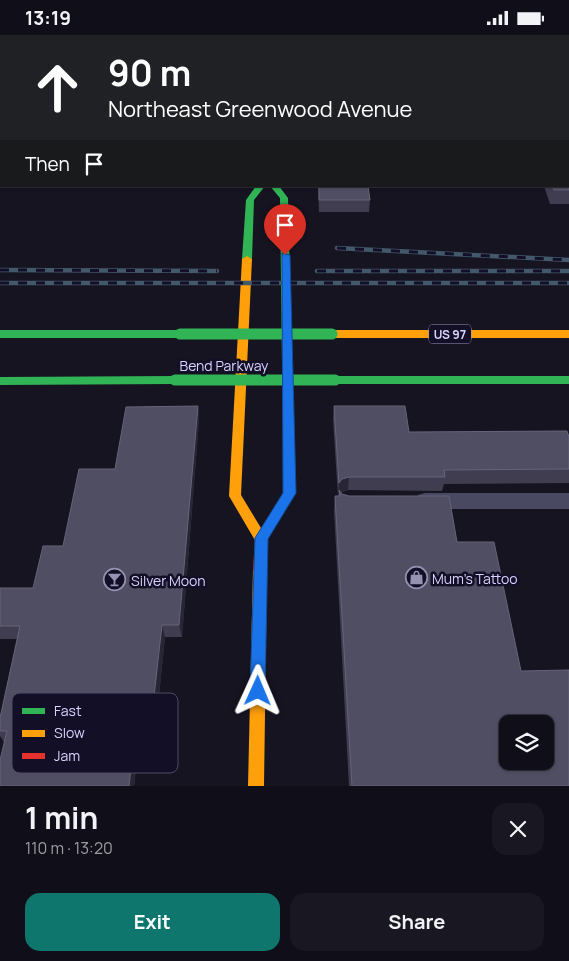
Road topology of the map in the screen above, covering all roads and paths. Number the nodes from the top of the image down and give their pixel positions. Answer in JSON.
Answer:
{"nodes":[{"id":1,"x":260,"y":187,"type":"edge"},
{"id":2,"x":275,"y":187,"type":"edge"},
{"id":3,"x":0,"y":334,"type":"edge"},
{"id":4,"x":569,"y":334,"type":"edge"},
{"id":5,"x":569,"y":380,"type":"edge"},
{"id":6,"x":0,"y":381,"type":"edge"},
{"id":7,"x":406,"y":501,"type":"edge"},
{"id":8,"x":569,"y":501,"type":"edge"},
{"id":9,"x":261,"y":538,"type":"junction"},
{"id":10,"x":256,"y":786,"type":"edge"}],
"edges":[{"from":1,"to":9,"type":"main road"},
{"from":2,"to":9,"type":"main road"},
{"from":3,"to":4,"type":"main road","number":"US 97","bridge":true},
{"from":5,"to":6,"type":"main road","name":"Bend Parkway","bridge":true},
{"from":7,"to":8,"type":"lane"},
{"from":9,"to":10,"type":"main road"}]}
